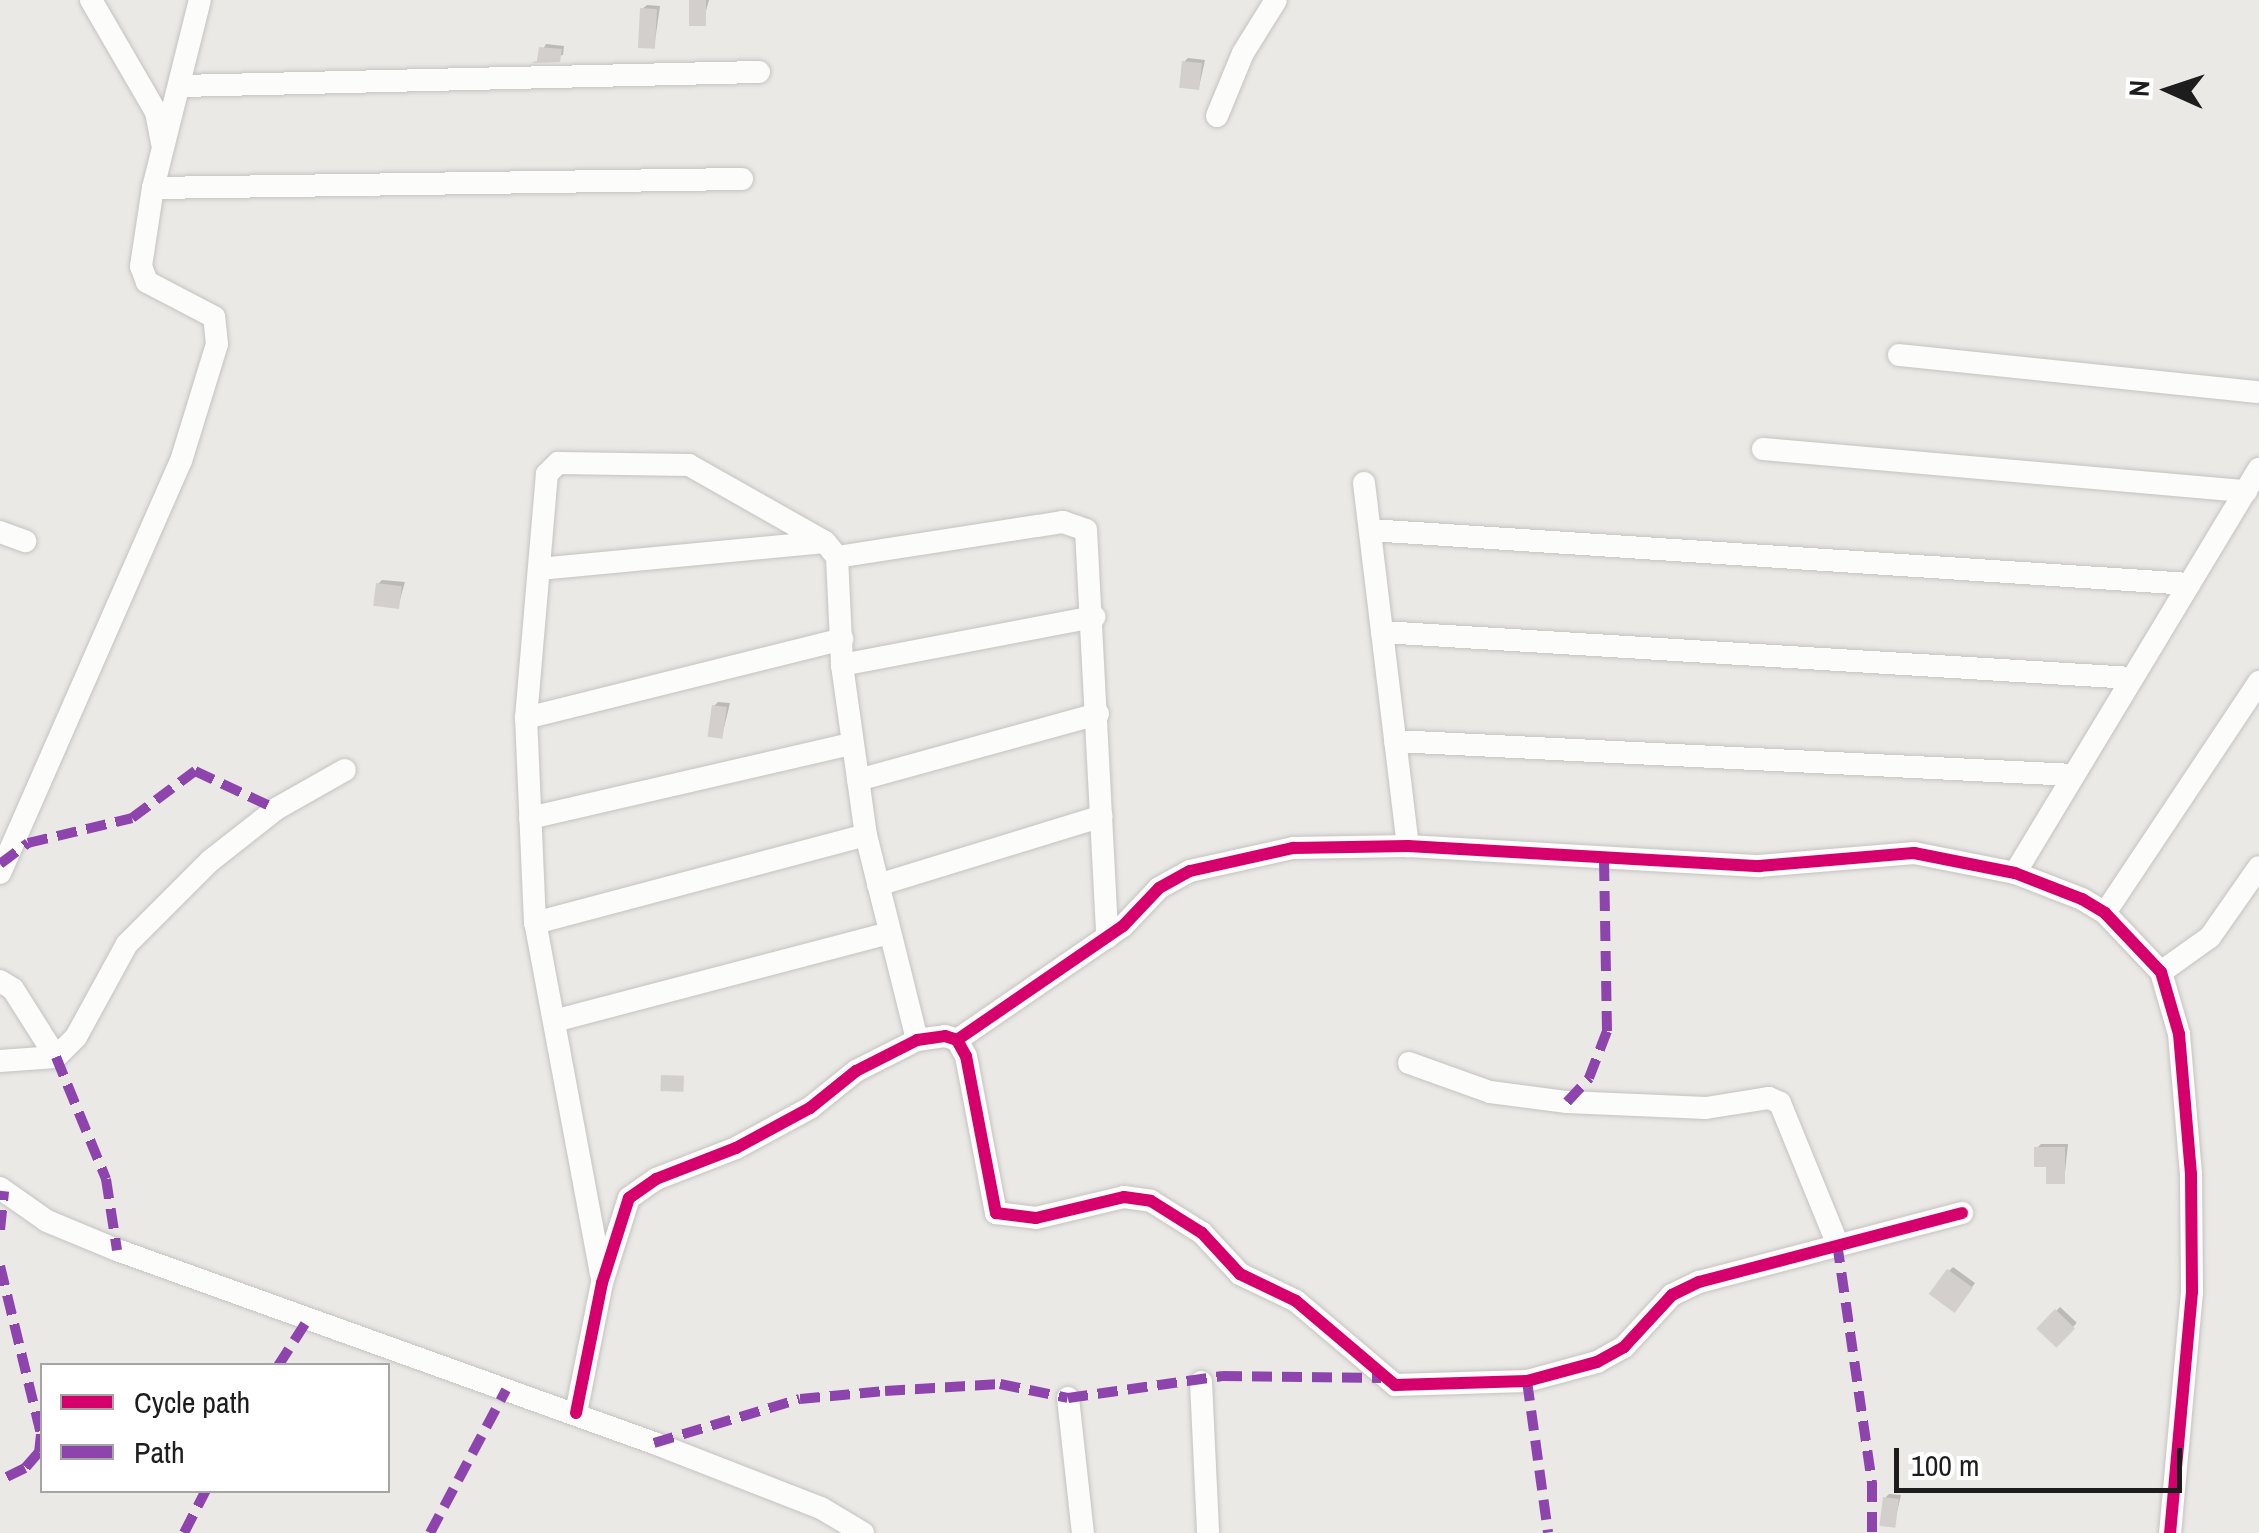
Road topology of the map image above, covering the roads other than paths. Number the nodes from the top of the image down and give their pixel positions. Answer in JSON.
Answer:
{"nodes":[{"id":1,"x":90,"y":0,"type":"edge"},
{"id":2,"x":200,"y":0,"type":"edge"},
{"id":3,"x":1276,"y":0,"type":"edge"},
{"id":4,"x":759,"y":72,"type":"dead end"},
{"id":5,"x":182,"y":86,"type":"junction"},
{"id":6,"x":1217,"y":116,"type":"dead end"},
{"id":7,"x":163,"y":151,"type":"junction"},
{"id":8,"x":742,"y":179,"type":"dead end"},
{"id":9,"x":152,"y":188,"type":"junction"},
{"id":10,"x":1899,"y":356,"type":"dead end"},
{"id":11,"x":2259,"y":392,"type":"edge"},
{"id":12,"x":1764,"y":449,"type":"dead end"},
{"id":13,"x":2259,"y":469,"type":"edge"},
{"id":14,"x":1364,"y":483,"type":"dead end"},
{"id":15,"x":2246,"y":490,"type":"junction"},
{"id":16,"x":1370,"y":530,"type":"junction"},
{"id":17,"x":0,"y":532,"type":"edge"},
{"id":18,"x":25,"y":541,"type":"dead end"},
{"id":19,"x":831,"y":550,"type":"junction"},
{"id":20,"x":539,"y":569,"type":"junction"},
{"id":21,"x":2189,"y":584,"type":"junction"},
{"id":22,"x":1094,"y":617,"type":"junction"},
{"id":23,"x":1382,"y":632,"type":"junction"},
{"id":24,"x":842,"y":639,"type":"junction"},
{"id":25,"x":842,"y":665,"type":"junction"},
{"id":26,"x":2132,"y":678,"type":"junction"},
{"id":27,"x":2259,"y":682,"type":"edge"},
{"id":28,"x":1098,"y":714,"type":"junction"},
{"id":29,"x":526,"y":718,"type":"junction"},
{"id":30,"x":1396,"y":741,"type":"junction"},
{"id":31,"x":852,"y":744,"type":"junction"},
{"id":32,"x":345,"y":770,"type":"dead end"},
{"id":33,"x":2073,"y":776,"type":"junction"},
{"id":34,"x":858,"y":780,"type":"junction"},
{"id":35,"x":1102,"y":816,"type":"junction"},
{"id":36,"x":530,"y":818,"type":"junction"},
{"id":37,"x":866,"y":835,"type":"junction"},
{"id":38,"x":1408,"y":846,"type":"junction"},
{"id":39,"x":2259,"y":867,"type":"edge"},
{"id":40,"x":0,"y":873,"type":"edge"},
{"id":41,"x":2015,"y":873,"type":"junction"},
{"id":42,"x":878,"y":885,"type":"junction"},
{"id":43,"x":2105,"y":912,"type":"junction"},
{"id":44,"x":534,"y":923,"type":"junction"},
{"id":45,"x":890,"y":933,"type":"junction"},
{"id":46,"x":1107,"y":937,"type":"junction"},
{"id":47,"x":2161,"y":972,"type":"junction"},
{"id":48,"x":0,"y":981,"type":"edge"},
{"id":49,"x":554,"y":1021,"type":"junction"},
{"id":50,"x":917,"y":1040,"type":"junction"},
{"id":51,"x":958,"y":1040,"type":"junction"},
{"id":52,"x":56,"y":1058,"type":"junction"},
{"id":53,"x":0,"y":1061,"type":"edge"},
{"id":54,"x":1409,"y":1062,"type":"dead end"},
{"id":55,"x":0,"y":1188,"type":"edge"},
{"id":56,"x":1962,"y":1213,"type":"dead end"},
{"id":57,"x":1837,"y":1243,"type":"junction"},
{"id":58,"x":602,"y":1283,"type":"junction"},
{"id":59,"x":1201,"y":1382,"type":"dead end"},
{"id":60,"x":1068,"y":1398,"type":"dead end"},
{"id":61,"x":576,"y":1413,"type":"junction"},
{"id":62,"x":863,"y":1533,"type":"edge"},
{"id":63,"x":1083,"y":1533,"type":"edge"},
{"id":64,"x":1208,"y":1533,"type":"edge"},
{"id":65,"x":2170,"y":1533,"type":"edge"}],
"edges":[{"from":1,"to":7,"type":"street"},
{"from":2,"to":5,"type":"street"},
{"from":3,"to":6,"type":"street"},
{"from":4,"to":5,"type":"street"},
{"from":5,"to":7,"type":"street"},
{"from":7,"to":9,"type":"street"},
{"from":8,"to":9,"type":"street"},
{"from":9,"to":40,"type":"street"},
{"from":10,"to":11,"type":"street"},
{"from":12,"to":15,"type":"street"},
{"from":13,"to":15,"type":"street"},
{"from":14,"to":16,"type":"street"},
{"from":15,"to":21,"type":"street"},
{"from":16,"to":21,"type":"street"},
{"from":16,"to":23,"type":"street"},
{"from":17,"to":18,"type":"street"},
{"from":19,"to":20,"type":"street"},
{"from":19,"to":20,"type":"street"},
{"from":19,"to":22,"type":"street"},
{"from":19,"to":24,"type":"street"},
{"from":20,"to":29,"type":"street"},
{"from":21,"to":26,"type":"street"},
{"from":22,"to":25,"type":"street"},
{"from":22,"to":28,"type":"street"},
{"from":23,"to":26,"type":"street"},
{"from":23,"to":30,"type":"street"},
{"from":24,"to":25,"type":"street"},
{"from":24,"to":29,"type":"street"},
{"from":25,"to":31,"type":"street"},
{"from":26,"to":33,"type":"street"},
{"from":27,"to":43,"type":"street"},
{"from":28,"to":34,"type":"street"},
{"from":28,"to":35,"type":"street"},
{"from":29,"to":36,"type":"street"},
{"from":30,"to":33,"type":"street"},
{"from":30,"to":38,"type":"street"},
{"from":31,"to":34,"type":"street"},
{"from":31,"to":36,"type":"street"},
{"from":32,"to":52,"type":"street"},
{"from":33,"to":41,"type":"street"},
{"from":34,"to":37,"type":"street"},
{"from":35,"to":42,"type":"street"},
{"from":35,"to":46,"type":"street"},
{"from":36,"to":44,"type":"street"},
{"from":37,"to":42,"type":"street"},
{"from":37,"to":44,"type":"street"},
{"from":38,"to":41,"type":"street"},
{"from":38,"to":46,"type":"street"},
{"from":39,"to":47,"type":"street"},
{"from":41,"to":43,"type":"street"},
{"from":42,"to":45,"type":"street"},
{"from":43,"to":47,"type":"street"},
{"from":44,"to":49,"type":"street"},
{"from":45,"to":49,"type":"street"},
{"from":45,"to":50,"type":"street"},
{"from":46,"to":51,"type":"street"},
{"from":47,"to":65,"type":"street"},
{"from":48,"to":52,"type":"street"},
{"from":49,"to":58,"type":"street"},
{"from":50,"to":51,"type":"street"},
{"from":50,"to":58,"type":"street"},
{"from":51,"to":57,"type":"street"},
{"from":52,"to":53,"type":"street"},
{"from":54,"to":57,"type":"street"},
{"from":55,"to":61,"type":"street"},
{"from":56,"to":57,"type":"street"},
{"from":58,"to":61,"type":"street"},
{"from":59,"to":64,"type":"street"},
{"from":60,"to":63,"type":"street"},
{"from":61,"to":62,"type":"street"}]}
